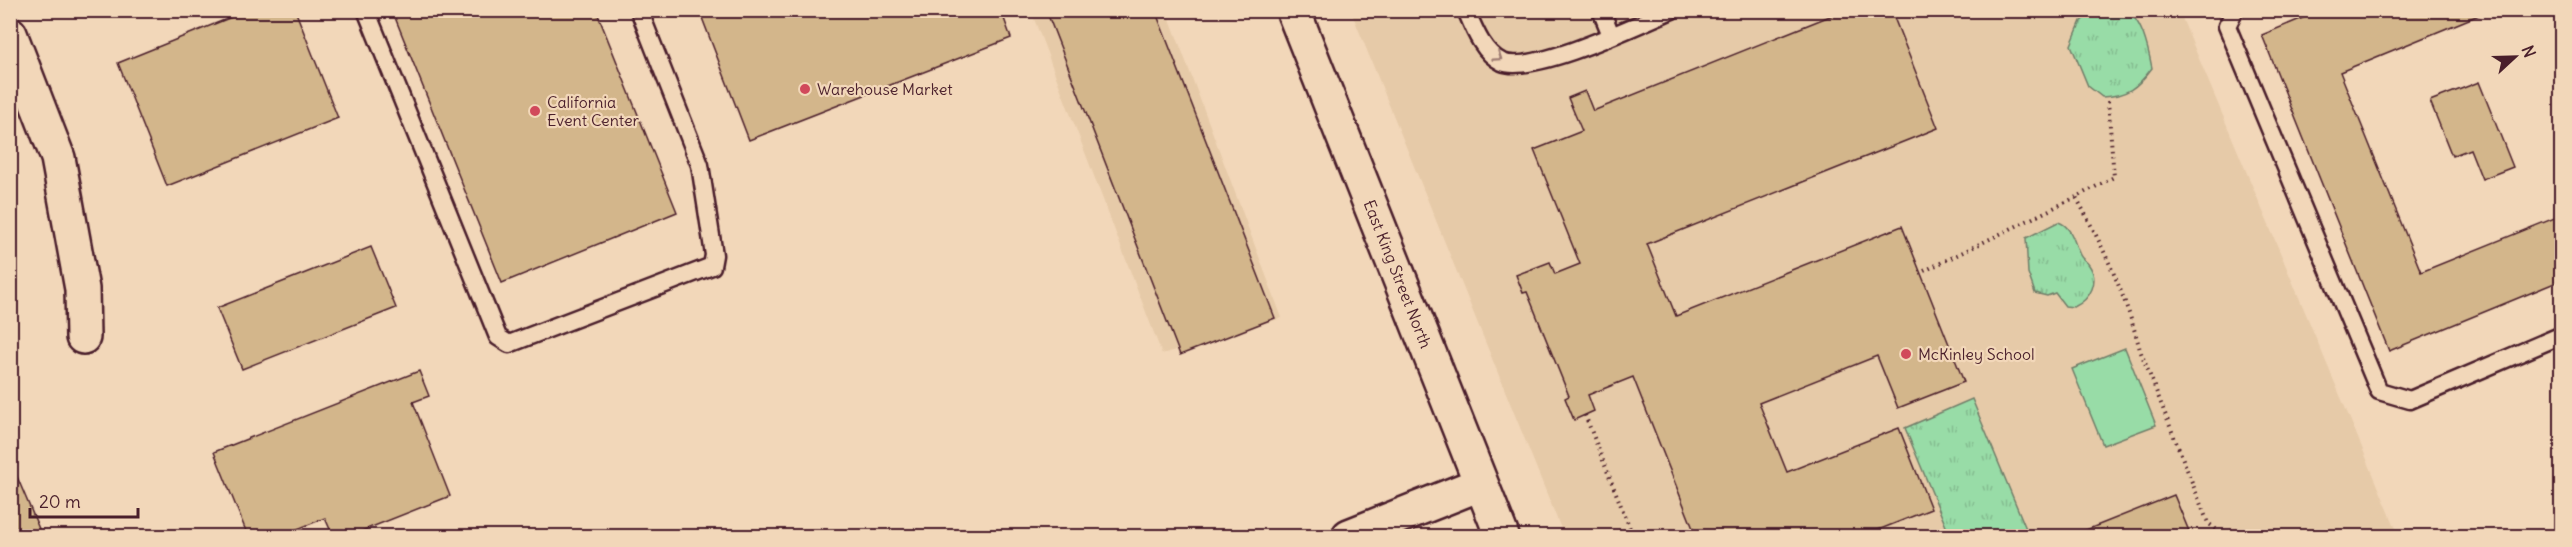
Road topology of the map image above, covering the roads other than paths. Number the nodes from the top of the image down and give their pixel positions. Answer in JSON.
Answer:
{"nodes":[{"id":1,"x":366,"y":10,"type":"edge"},
{"id":2,"x":639,"y":10,"type":"edge"},
{"id":3,"x":1293,"y":10,"type":"edge"},
{"id":4,"x":1466,"y":10,"type":"edge"},
{"id":5,"x":1601,"y":10,"type":"edge"},
{"id":6,"x":1672,"y":10,"type":"edge"},
{"id":7,"x":2235,"y":10,"type":"edge"},
{"id":8,"x":10,"y":34,"type":"edge"},
{"id":9,"x":1611,"y":35,"type":"junction"},
{"id":10,"x":2562,"y":334,"type":"edge"},
{"id":11,"x":82,"y":337,"type":"dead end"},
{"id":12,"x":1480,"y":484,"type":"junction"},
{"id":13,"x":1349,"y":537,"type":"edge"},
{"id":14,"x":1502,"y":537,"type":"edge"}],
"edges":[{"from":1,"to":2,"type":"lane"},
{"from":3,"to":12,"type":"street","name":"East King Street North"},
{"from":4,"to":9,"type":"lane","one_way":true},
{"from":5,"to":9,"type":"lane"},
{"from":6,"to":9,"type":"lane"},
{"from":7,"to":10,"type":"lane"},
{"from":8,"to":11,"type":"street"},
{"from":12,"to":13,"type":"street"},
{"from":12,"to":14,"type":"street","name":"East King Street North"}]}
